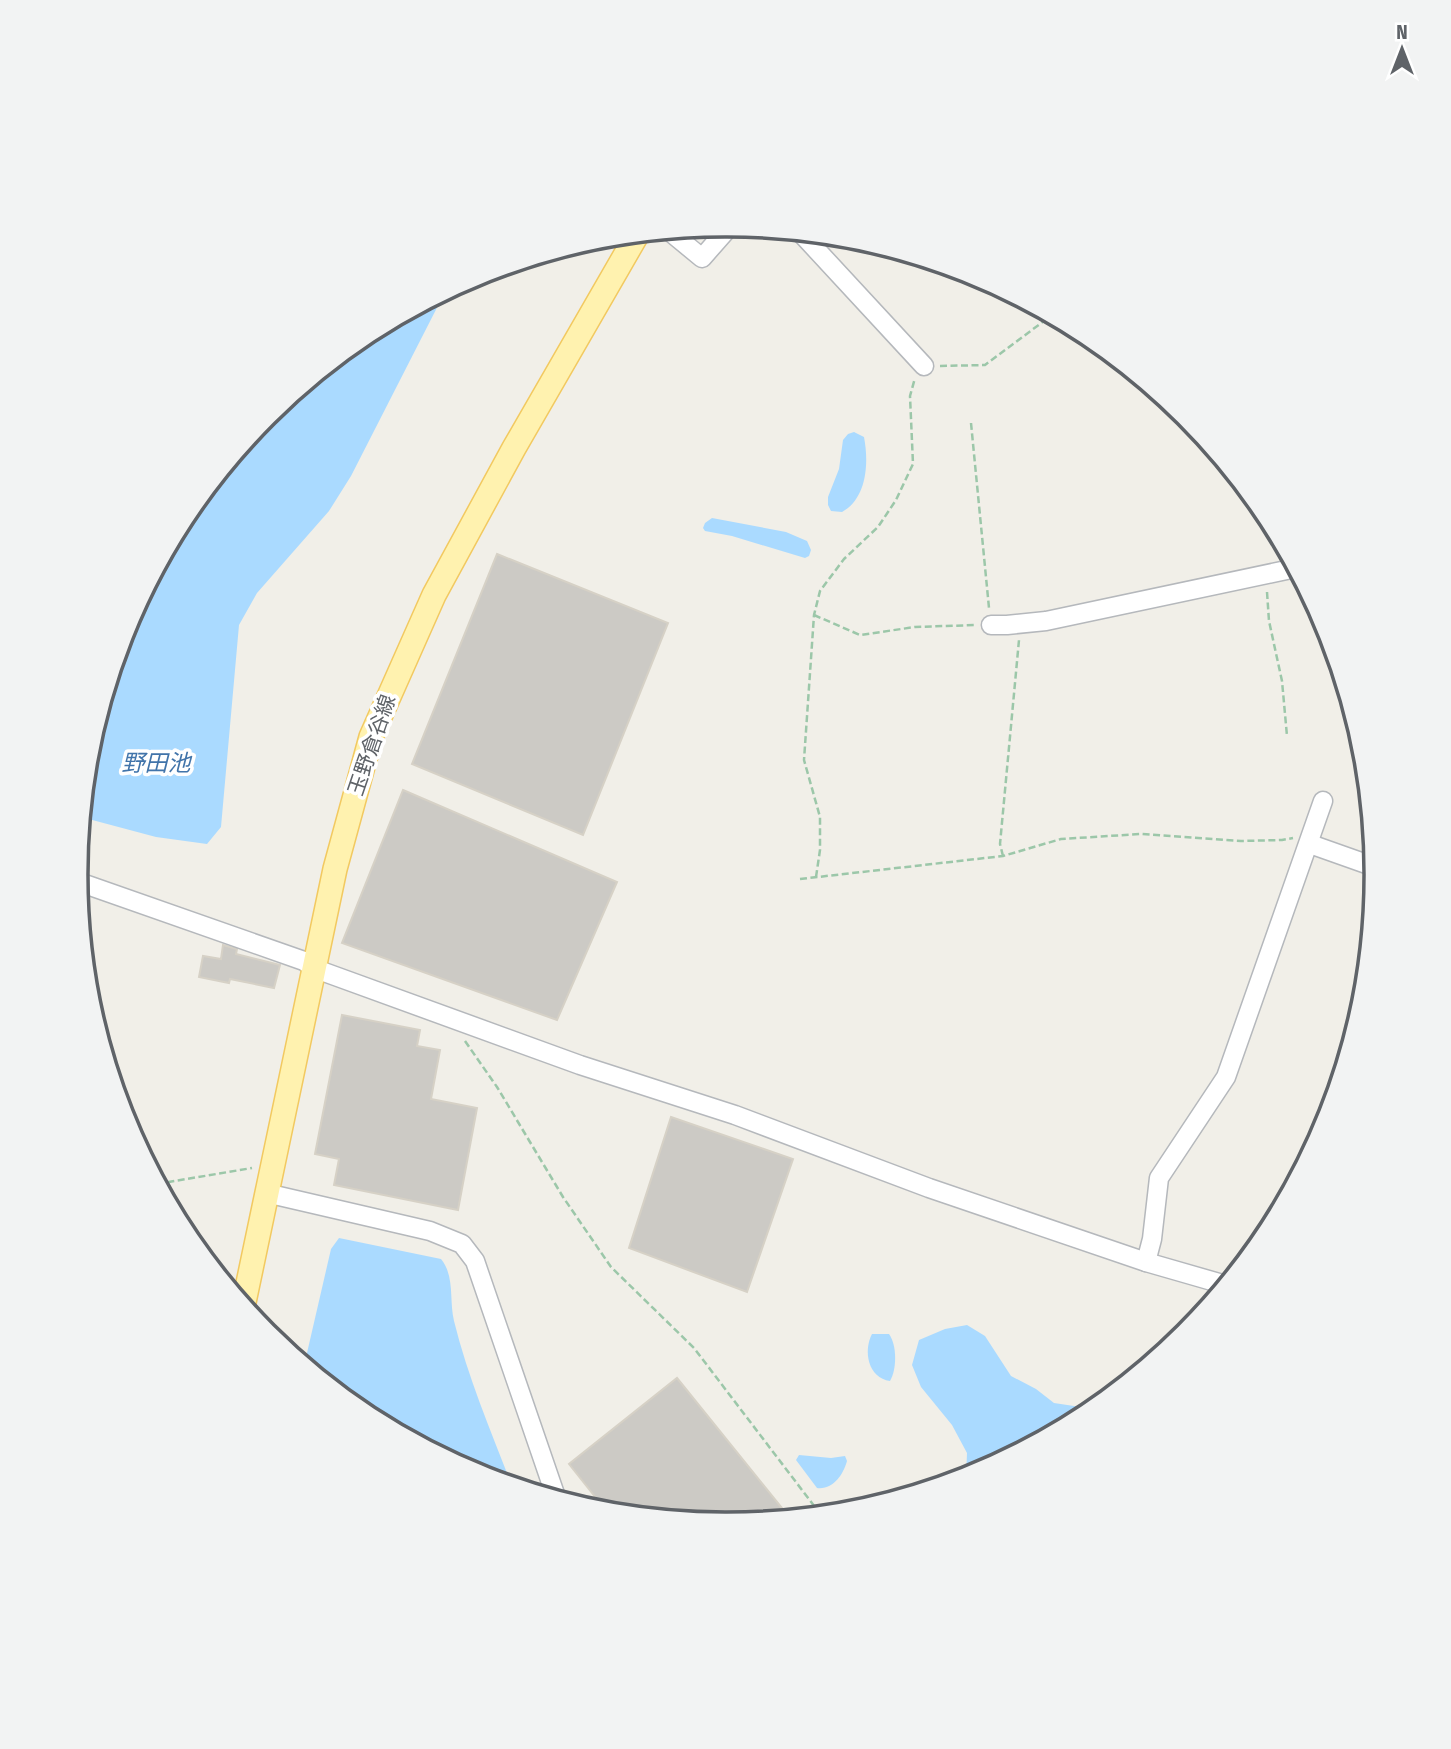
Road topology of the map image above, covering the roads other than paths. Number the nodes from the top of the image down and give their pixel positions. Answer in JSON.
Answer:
{"nodes":[{"id":1,"x":721,"y":236,"type":"edge"},
{"id":2,"x":678,"y":239,"type":"edge"},
{"id":3,"x":809,"y":242,"type":"edge"},
{"id":4,"x":632,"y":244,"type":"edge"},
{"id":5,"x":924,"y":366,"type":"road end"},
{"id":6,"x":1286,"y":570,"type":"edge"},
{"id":7,"x":991,"y":625,"type":"road end"},
{"id":8,"x":1323,"y":801,"type":"dead end"},
{"id":9,"x":1310,"y":844,"type":"junction"},
{"id":10,"x":1363,"y":863,"type":"edge"},
{"id":11,"x":88,"y":885,"type":"edge"},
{"id":12,"x":313,"y":968,"type":"junction"},
{"id":13,"x":266,"y":1194,"type":"junction"},
{"id":14,"x":1146,"y":1262,"type":"junction"},
{"id":15,"x":1216,"y":1282,"type":"edge"},
{"id":16,"x":246,"y":1294,"type":"edge"},
{"id":17,"x":553,"y":1489,"type":"edge"}],
"edges":[{"from":1,"to":2,"type":"street"},
{"from":3,"to":5,"type":"street"},
{"from":4,"to":12,"type":"main road","name":"玉野倉谷線"},
{"from":6,"to":7,"type":"street"},
{"from":8,"to":9,"type":"street"},
{"from":9,"to":10,"type":"street"},
{"from":9,"to":14,"type":"street"},
{"from":11,"to":12,"type":"street"},
{"from":12,"to":13,"type":"main road","name":"玉野倉谷線"},
{"from":12,"to":14,"type":"street"},
{"from":13,"to":16,"type":"main road","name":"玉野倉谷線"},
{"from":13,"to":17,"type":"street"},
{"from":14,"to":15,"type":"street"}]}
